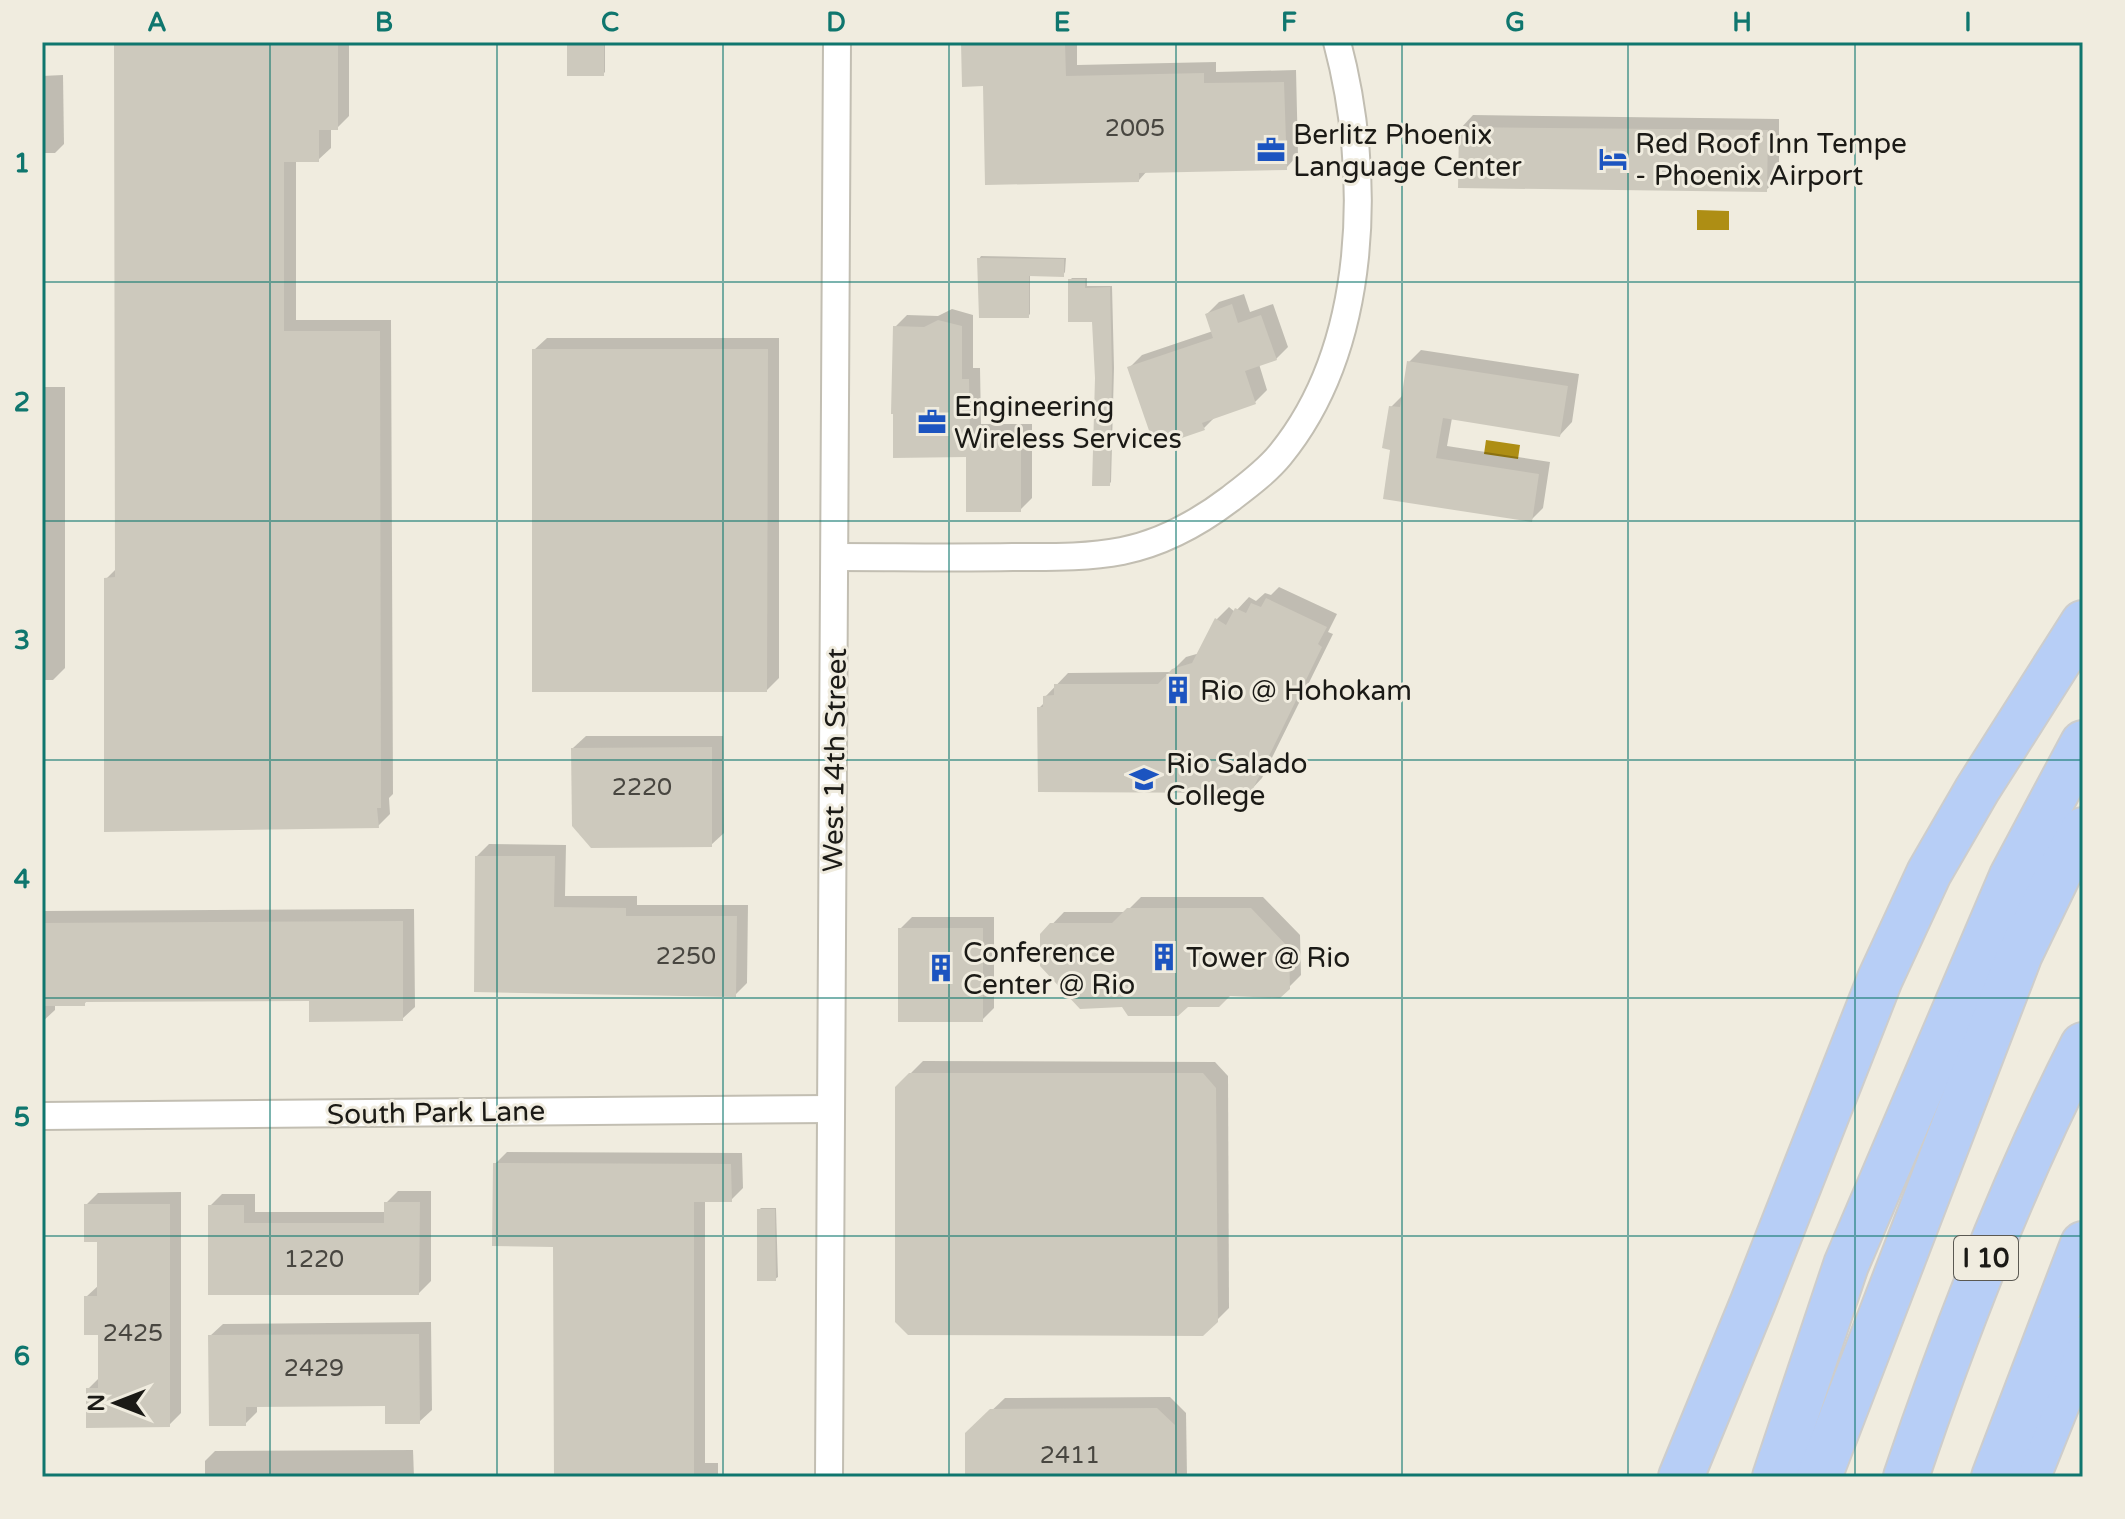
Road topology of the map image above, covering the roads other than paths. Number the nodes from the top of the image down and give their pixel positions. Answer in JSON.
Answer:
{"nodes":[{"id":1,"x":837,"y":42,"type":"edge"},
{"id":2,"x":1337,"y":42,"type":"edge"},
{"id":3,"x":837,"y":557,"type":"junction"},
{"id":4,"x":2083,"y":623,"type":"edge"},
{"id":5,"x":2083,"y":743,"type":"edge"},
{"id":6,"x":2083,"y":830,"type":"edge"},
{"id":7,"x":2083,"y":1045,"type":"edge"},
{"id":8,"x":830,"y":1109,"type":"junction"},
{"id":9,"x":42,"y":1116,"type":"edge"},
{"id":10,"x":2083,"y":1244,"type":"edge"},
{"id":11,"x":2083,"y":1339,"type":"edge"},
{"id":12,"x":2007,"y":1473,"type":"edge"},
{"id":13,"x":829,"y":1477,"type":"edge"},
{"id":14,"x":1681,"y":1477,"type":"edge"},
{"id":15,"x":1775,"y":1477,"type":"edge"},
{"id":16,"x":1819,"y":1477,"type":"edge"},
{"id":17,"x":1906,"y":1477,"type":"edge"}],
"edges":[{"from":1,"to":3,"type":"street","name":"West 14th Street"},
{"from":2,"to":3,"type":"street"},
{"from":3,"to":8,"type":"street","name":"West 14th Street"},
{"from":4,"to":14,"type":"highway"},
{"from":5,"to":15,"type":"highway"},
{"from":6,"to":16,"type":"highway"},
{"from":7,"to":17,"type":"highway","number":"I 10"},
{"from":8,"to":9,"type":"street","name":"South Park Lane"},
{"from":8,"to":13,"type":"street","name":"West 14th Street"},
{"from":10,"to":12,"type":"highway"},
{"from":11,"to":12,"type":"highway"}]}
